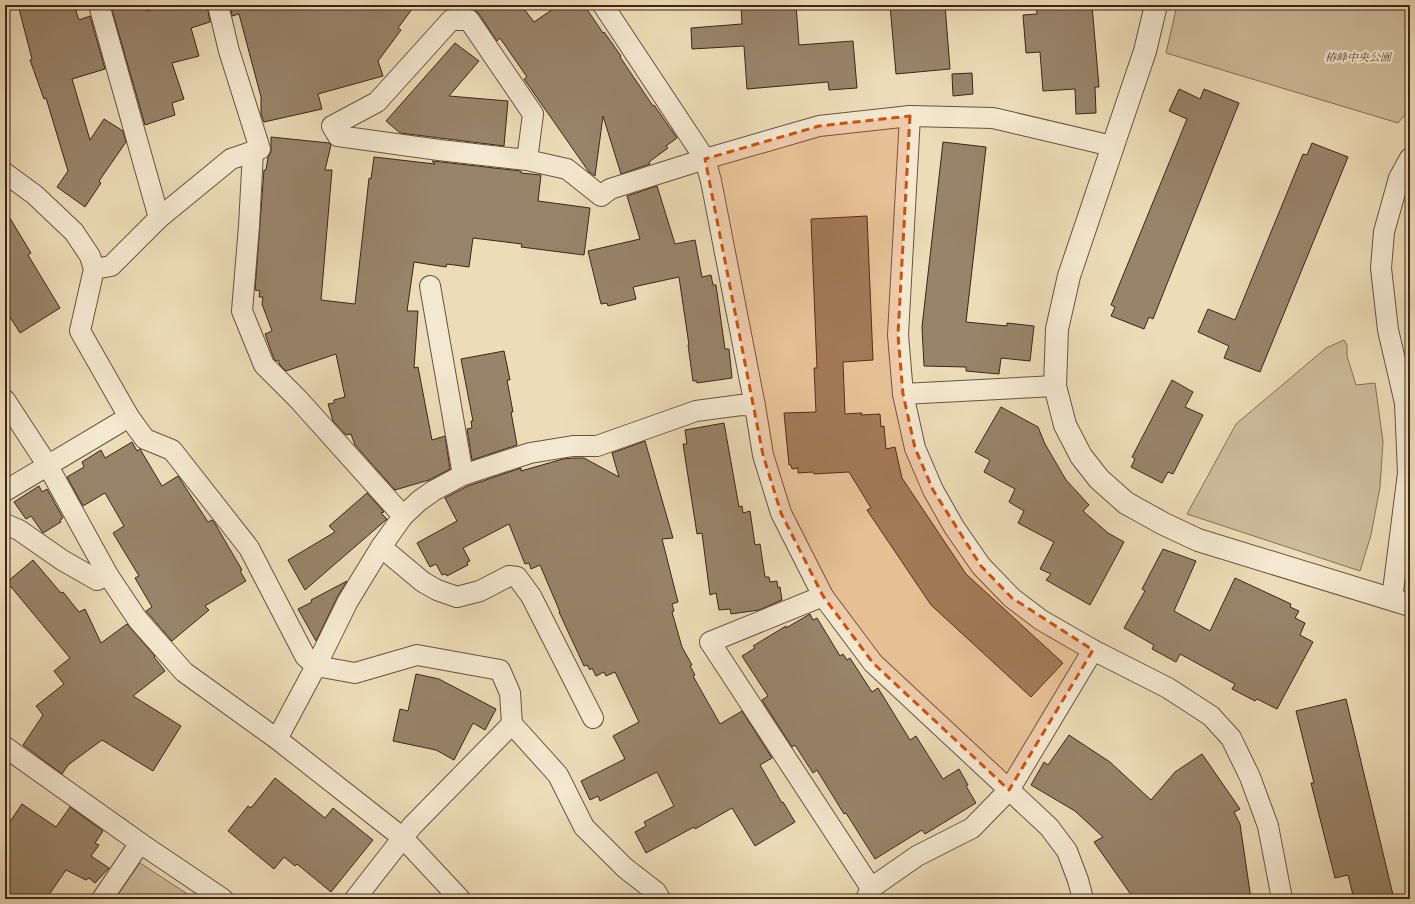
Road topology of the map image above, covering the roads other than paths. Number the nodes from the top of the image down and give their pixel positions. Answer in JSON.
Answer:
{"nodes":[{"id":1,"x":99,"y":5,"type":"edge"},
{"id":2,"x":218,"y":5,"type":"edge"},
{"id":3,"x":603,"y":5,"type":"edge"},
{"id":4,"x":1156,"y":5,"type":"edge"},
{"id":5,"x":910,"y":116,"type":"junction"},
{"id":6,"x":1112,"y":146,"type":"junction"},
{"id":7,"x":253,"y":152,"type":"junction"},
{"id":8,"x":1410,"y":158,"type":"edge"},
{"id":9,"x":706,"y":159,"type":"junction"},
{"id":10,"x":527,"y":160,"type":"junction"},
{"id":11,"x":5,"y":173,"type":"edge"},
{"id":12,"x":159,"y":218,"type":"junction"},
{"id":13,"x":94,"y":269,"type":"junction"},
{"id":14,"x":430,"y":286,"type":"dead end"},
{"id":15,"x":1055,"y":386,"type":"junction"},
{"id":16,"x":903,"y":394,"type":"junction"},
{"id":17,"x":5,"y":400,"type":"edge"},
{"id":18,"x":755,"y":406,"type":"junction"},
{"id":19,"x":129,"y":417,"type":"junction"},
{"id":20,"x":48,"y":466,"type":"junction"},
{"id":21,"x":463,"y":475,"type":"junction"},
{"id":22,"x":5,"y":491,"type":"edge"},
{"id":23,"x":403,"y":516,"type":"junction"},
{"id":24,"x":5,"y":524,"type":"edge"},
{"id":25,"x":381,"y":547,"type":"junction"},
{"id":26,"x":108,"y":575,"type":"junction"},
{"id":27,"x":823,"y":596,"type":"junction"},
{"id":28,"x":1401,"y":602,"type":"edge"},
{"id":29,"x":1093,"y":650,"type":"junction"},
{"id":30,"x":316,"y":666,"type":"junction"},
{"id":31,"x":593,"y":718,"type":"dead end"},
{"id":32,"x":512,"y":724,"type":"junction"},
{"id":33,"x":277,"y":739,"type":"junction"},
{"id":34,"x":5,"y":747,"type":"edge"},
{"id":35,"x":1009,"y":790,"type":"junction"},
{"id":36,"x":404,"y":838,"type":"junction"},
{"id":37,"x":140,"y":843,"type":"junction"},
{"id":38,"x":868,"y":894,"type":"edge"},
{"id":39,"x":102,"y":899,"type":"edge"},
{"id":40,"x":223,"y":899,"type":"edge"},
{"id":41,"x":355,"y":899,"type":"edge"},
{"id":42,"x":460,"y":899,"type":"edge"},
{"id":43,"x":660,"y":899,"type":"edge"},
{"id":44,"x":1082,"y":899,"type":"edge"},
{"id":45,"x":1282,"y":899,"type":"edge"}],
"edges":[{"from":1,"to":12,"type":"street"},
{"from":2,"to":7,"type":"street"},
{"from":3,"to":9,"type":"street"},
{"from":4,"to":6,"type":"street"},
{"from":5,"to":6,"type":"street"},
{"from":5,"to":9,"type":"street"},
{"from":5,"to":16,"type":"street"},
{"from":6,"to":15,"type":"street"},
{"from":7,"to":12,"type":"street"},
{"from":7,"to":23,"type":"street"},
{"from":8,"to":28,"type":"street"},
{"from":9,"to":10,"type":"street"},
{"from":9,"to":18,"type":"street"},
{"from":10,"to":10,"type":"street"},
{"from":11,"to":13,"type":"street"},
{"from":12,"to":13,"type":"street"},
{"from":13,"to":19,"type":"street"},
{"from":14,"to":21,"type":"street"},
{"from":15,"to":16,"type":"street"},
{"from":15,"to":28,"type":"street"},
{"from":16,"to":29,"type":"street"},
{"from":17,"to":20,"type":"street"},
{"from":18,"to":21,"type":"street"},
{"from":18,"to":27,"type":"street"},
{"from":19,"to":20,"type":"street"},
{"from":19,"to":30,"type":"street"},
{"from":20,"to":22,"type":"street"},
{"from":20,"to":26,"type":"street"},
{"from":21,"to":23,"type":"street"},
{"from":23,"to":25,"type":"street"},
{"from":24,"to":26,"type":"street"},
{"from":25,"to":30,"type":"street"},
{"from":25,"to":31,"type":"street"},
{"from":26,"to":33,"type":"street"},
{"from":27,"to":35,"type":"street"},
{"from":27,"to":38,"type":"street"},
{"from":29,"to":35,"type":"street"},
{"from":29,"to":45,"type":"street"},
{"from":30,"to":32,"type":"street"},
{"from":30,"to":33,"type":"street"},
{"from":32,"to":36,"type":"street"},
{"from":32,"to":43,"type":"street"},
{"from":33,"to":36,"type":"street"},
{"from":34,"to":37,"type":"street"},
{"from":35,"to":38,"type":"street"},
{"from":35,"to":44,"type":"street"},
{"from":36,"to":41,"type":"street"},
{"from":36,"to":42,"type":"street"},
{"from":37,"to":39,"type":"street"},
{"from":37,"to":40,"type":"street"}]}
